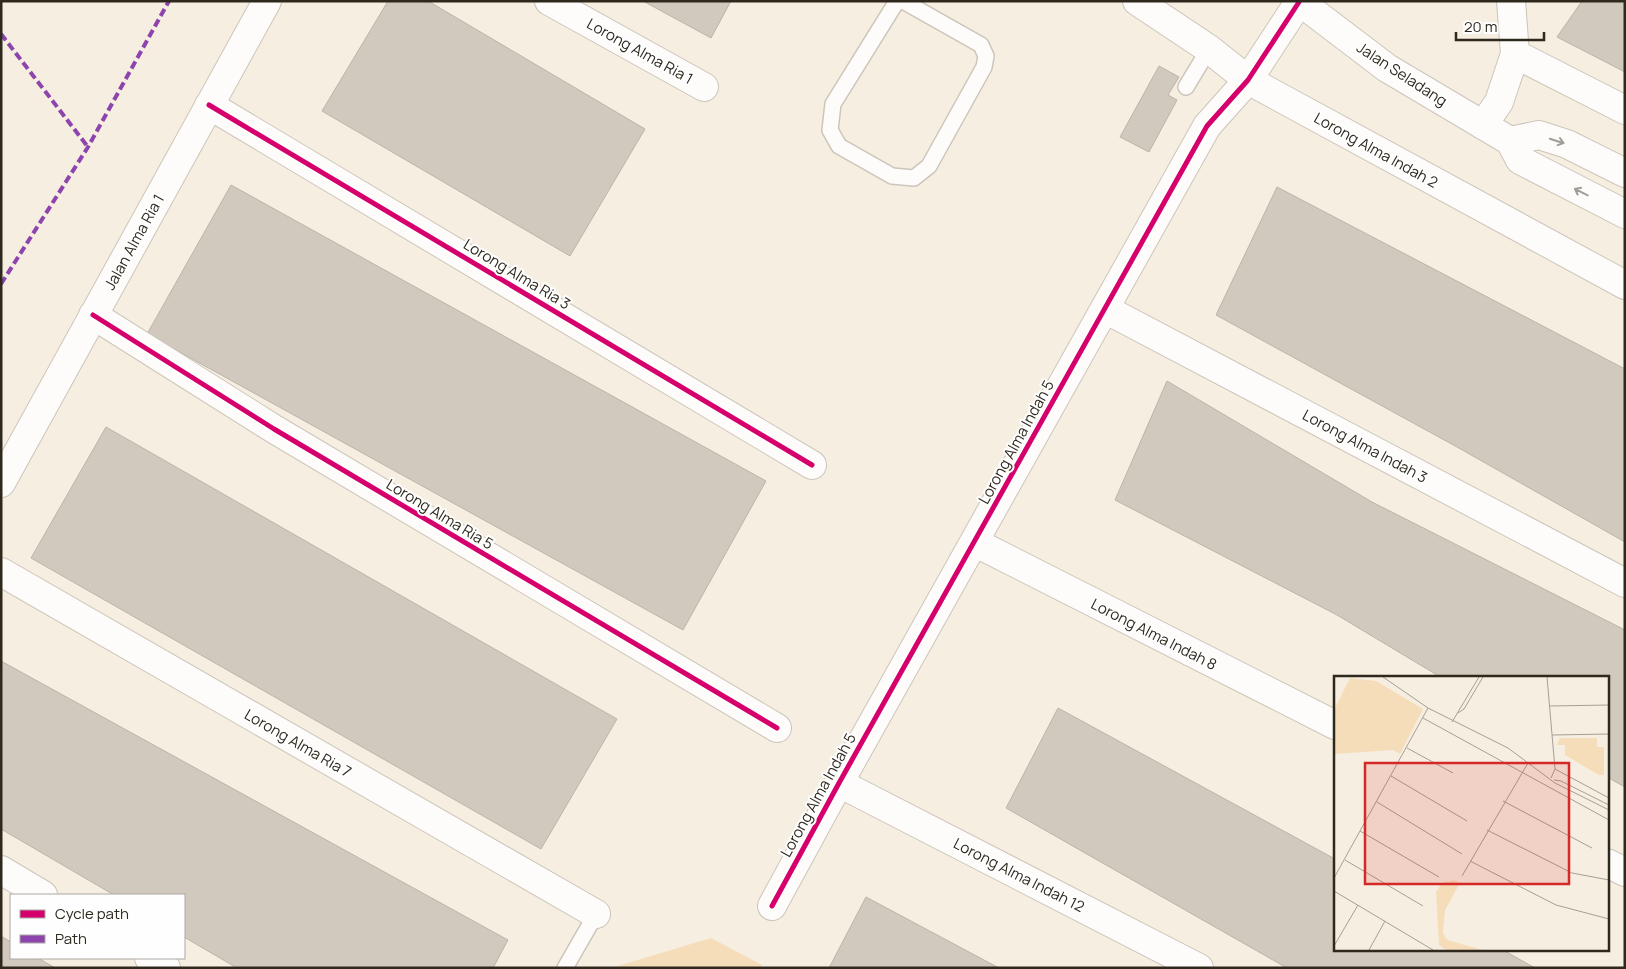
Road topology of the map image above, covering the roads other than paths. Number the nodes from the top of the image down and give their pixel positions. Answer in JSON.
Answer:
{"nodes":[{"id":1,"x":267,"y":1,"type":"edge"},
{"id":2,"x":549,"y":1,"type":"edge"},
{"id":3,"x":897,"y":1,"type":"edge"},
{"id":4,"x":903,"y":1,"type":"edge"},
{"id":5,"x":1137,"y":1,"type":"edge"},
{"id":6,"x":1511,"y":1,"type":"edge"},
{"id":7,"x":1299,"y":2,"type":"edge"},
{"id":8,"x":1209,"y":49,"type":"junction"},
{"id":9,"x":1515,"y":54,"type":"junction"},
{"id":10,"x":1248,"y":80,"type":"junction"},
{"id":11,"x":704,"y":87,"type":"dead end"},
{"id":12,"x":1186,"y":87,"type":"dead end"},
{"id":13,"x":209,"y":105,"type":"junction"},
{"id":14,"x":1625,"y":110,"type":"edge"},
{"id":15,"x":1483,"y":125,"type":"junction"},
{"id":16,"x":1510,"y":141,"type":"junction"},
{"id":17,"x":1625,"y":173,"type":"edge"},
{"id":18,"x":1625,"y":214,"type":"edge"},
{"id":19,"x":1625,"y":285,"type":"edge"},
{"id":20,"x":1105,"y":309,"type":"junction"},
{"id":21,"x":93,"y":315,"type":"junction"},
{"id":22,"x":812,"y":464,"type":"dead end"},
{"id":23,"x":1,"y":483,"type":"edge"},
{"id":24,"x":974,"y":542,"type":"junction"},
{"id":25,"x":1,"y":572,"type":"edge"},
{"id":26,"x":1625,"y":583,"type":"edge"},
{"id":27,"x":1334,"y":724,"type":"edge"},
{"id":28,"x":777,"y":728,"type":"dead end"},
{"id":29,"x":839,"y":783,"type":"junction"},
{"id":30,"x":1608,"y":864,"type":"edge"},
{"id":31,"x":1,"y":870,"type":"edge"},
{"id":32,"x":1625,"y":872,"type":"edge"},
{"id":33,"x":41,"y":894,"type":"edge"},
{"id":34,"x":772,"y":906,"type":"dead end"},
{"id":35,"x":596,"y":914,"type":"joint"},
{"id":36,"x":151,"y":959,"type":"edge"},
{"id":37,"x":166,"y":968,"type":"edge"},
{"id":38,"x":565,"y":968,"type":"edge"},
{"id":39,"x":1199,"y":968,"type":"edge"}],
"edges":[{"from":1,"to":13,"type":"street","name":"Jalan Alma Ria 1"},
{"from":2,"to":11,"type":"street","name":"Lorong Alma Ria 1"},
{"from":3,"to":4,"type":"lane"},
{"from":5,"to":8,"type":"street","name":"Lorong Alma Indah 2"},
{"from":6,"to":9,"type":"street"},
{"from":7,"to":10,"type":"street","name":"Lorong Alma Indah 5"},
{"from":7,"to":15,"type":"street","name":"Jalan Seladang"},
{"from":8,"to":10,"type":"street","name":"Lorong Alma Indah 2"},
{"from":8,"to":12,"type":"lane"},
{"from":9,"to":14,"type":"street"},
{"from":9,"to":15,"type":"street"},
{"from":10,"to":19,"type":"street","name":"Lorong Alma Indah 2"},
{"from":10,"to":20,"type":"street","name":"Lorong Alma Indah 5"},
{"from":13,"to":21,"type":"street","name":"Jalan Alma Ria 1"},
{"from":13,"to":22,"type":"street","name":"Lorong Alma Ria 3"},
{"from":15,"to":16,"type":"street","name":"Jalan Seladang"},
{"from":16,"to":17,"type":"street","one_way":true},
{"from":18,"to":16,"type":"street","name":"Jalan Seladang","one_way":true},
{"from":20,"to":24,"type":"street","name":"Lorong Alma Indah 5"},
{"from":20,"to":26,"type":"street","name":"Lorong Alma Indah 3"},
{"from":21,"to":23,"type":"street","name":"Jalan Alma Ria 1"},
{"from":21,"to":28,"type":"street","name":"Lorong Alma Ria 5"},
{"from":24,"to":27,"type":"street","name":"Lorong Alma Indah 8"},
{"from":24,"to":29,"type":"street","name":"Lorong Alma Indah 5"},
{"from":25,"to":35,"type":"street","name":"Lorong Alma Ria 7"},
{"from":29,"to":34,"type":"street","name":"Lorong Alma Indah 5"},
{"from":29,"to":39,"type":"street","name":"Lorong Alma Indah 12"},
{"from":30,"to":32,"type":"street"},
{"from":31,"to":33,"type":"street"},
{"from":35,"to":38,"type":"lane"},
{"from":36,"to":37,"type":"street"}]}
